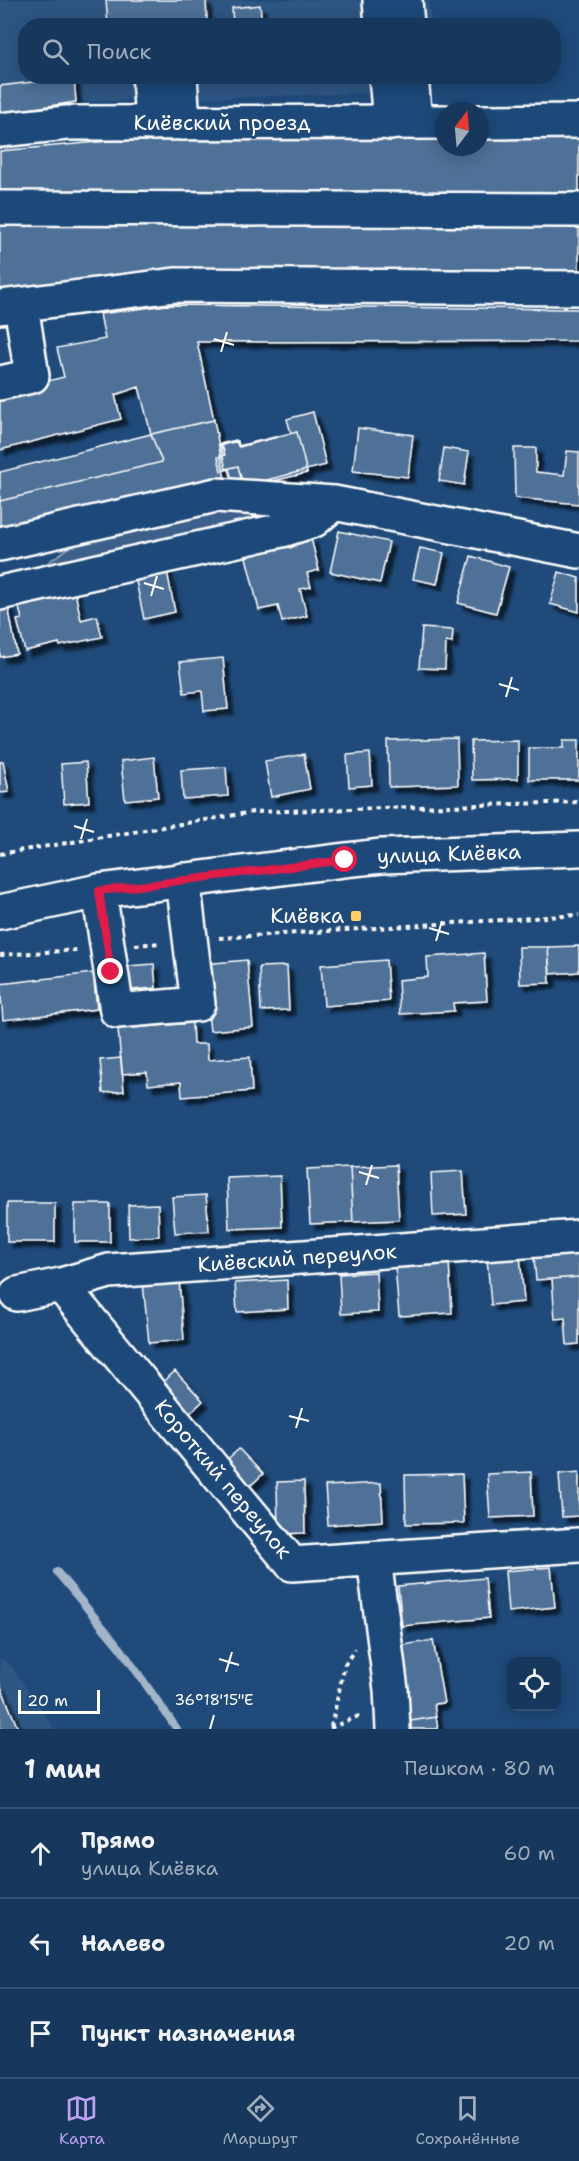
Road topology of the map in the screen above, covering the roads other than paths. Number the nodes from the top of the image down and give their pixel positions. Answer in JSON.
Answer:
{"nodes":[{"id":1,"x":380,"y":0,"type":"edge"},
{"id":2,"x":405,"y":0,"type":"edge"},
{"id":3,"x":381,"y":18,"type":"edge"},
{"id":4,"x":406,"y":18,"type":"edge"},
{"id":5,"x":152,"y":84,"type":"edge"},
{"id":6,"x":178,"y":84,"type":"edge"},
{"id":7,"x":391,"y":84,"type":"edge"},
{"id":8,"x":412,"y":84,"type":"edge"},
{"id":9,"x":579,"y":121,"type":"edge"},
{"id":10,"x":416,"y":122,"type":"edge"},
{"id":11,"x":489,"y":122,"type":"edge"},
{"id":12,"x":168,"y":123,"type":"junction"},
{"id":13,"x":0,"y":130,"type":"edge"},
{"id":14,"x":0,"y":208,"type":"edge"},
{"id":15,"x":579,"y":210,"type":"edge"},
{"id":16,"x":579,"y":288,"type":"edge"},
{"id":17,"x":10,"y":306,"type":"edge"},
{"id":18,"x":0,"y":383,"type":"edge"},
{"id":19,"x":334,"y":503,"type":"junction"},
{"id":20,"x":93,"y":522,"type":"junction"},
{"id":21,"x":0,"y":544,"type":"edge"},
{"id":22,"x":579,"y":552,"type":"edge"},
{"id":23,"x":0,"y":581,"type":"edge"},
{"id":24,"x":0,"y":593,"type":"edge"},
{"id":25,"x":579,"y":849,"type":"edge"},
{"id":26,"x":183,"y":880,"type":"junction"},
{"id":27,"x":99,"y":891,"type":"junction"},
{"id":28,"x":0,"y":912,"type":"edge"},
{"id":29,"x":579,"y":1237,"type":"edge"},
{"id":30,"x":61,"y":1285,"type":"junction"},
{"id":31,"x":17,"y":1294,"type":"dead end"},
{"id":32,"x":579,"y":1545,"type":"edge"},
{"id":33,"x":374,"y":1559,"type":"junction"},
{"id":34,"x":393,"y":1729,"type":"edge"}],
"edges":[{"from":1,"to":3,"type":"street"},
{"from":2,"to":4,"type":"street"},
{"from":5,"to":12,"type":"street"},
{"from":6,"to":12,"type":"street"},
{"from":7,"to":10,"type":"street"},
{"from":8,"to":10,"type":"street"},
{"from":9,"to":11,"type":"street"},
{"from":10,"to":12,"type":"street","name":"Киёвский проезд"},
{"from":12,"to":13,"type":"street","name":"Киёвский проезд"},
{"from":14,"to":15,"type":"street"},
{"from":16,"to":17,"type":"street"},
{"from":17,"to":18,"type":"street"},
{"from":19,"to":20,"type":"street"},
{"from":19,"to":22,"type":"street"},
{"from":19,"to":24,"type":"street"},
{"from":20,"to":21,"type":"street"},
{"from":20,"to":23,"type":"street"},
{"from":25,"to":26,"type":"street","name":"улица Киёвка"},
{"from":26,"to":27,"type":"street","name":"улица Киёвка"},
{"from":26,"to":27,"type":"street"},
{"from":27,"to":28,"type":"street","name":"улица Киёвка"},
{"from":29,"to":30,"type":"street","name":"Киёвский переулок"},
{"from":30,"to":31,"type":"street","name":"Киёвский переулок"},
{"from":30,"to":33,"type":"street","name":"Короткий переулок"},
{"from":32,"to":33,"type":"street","name":"Короткий переулок"},
{"from":33,"to":34,"type":"street"}]}
